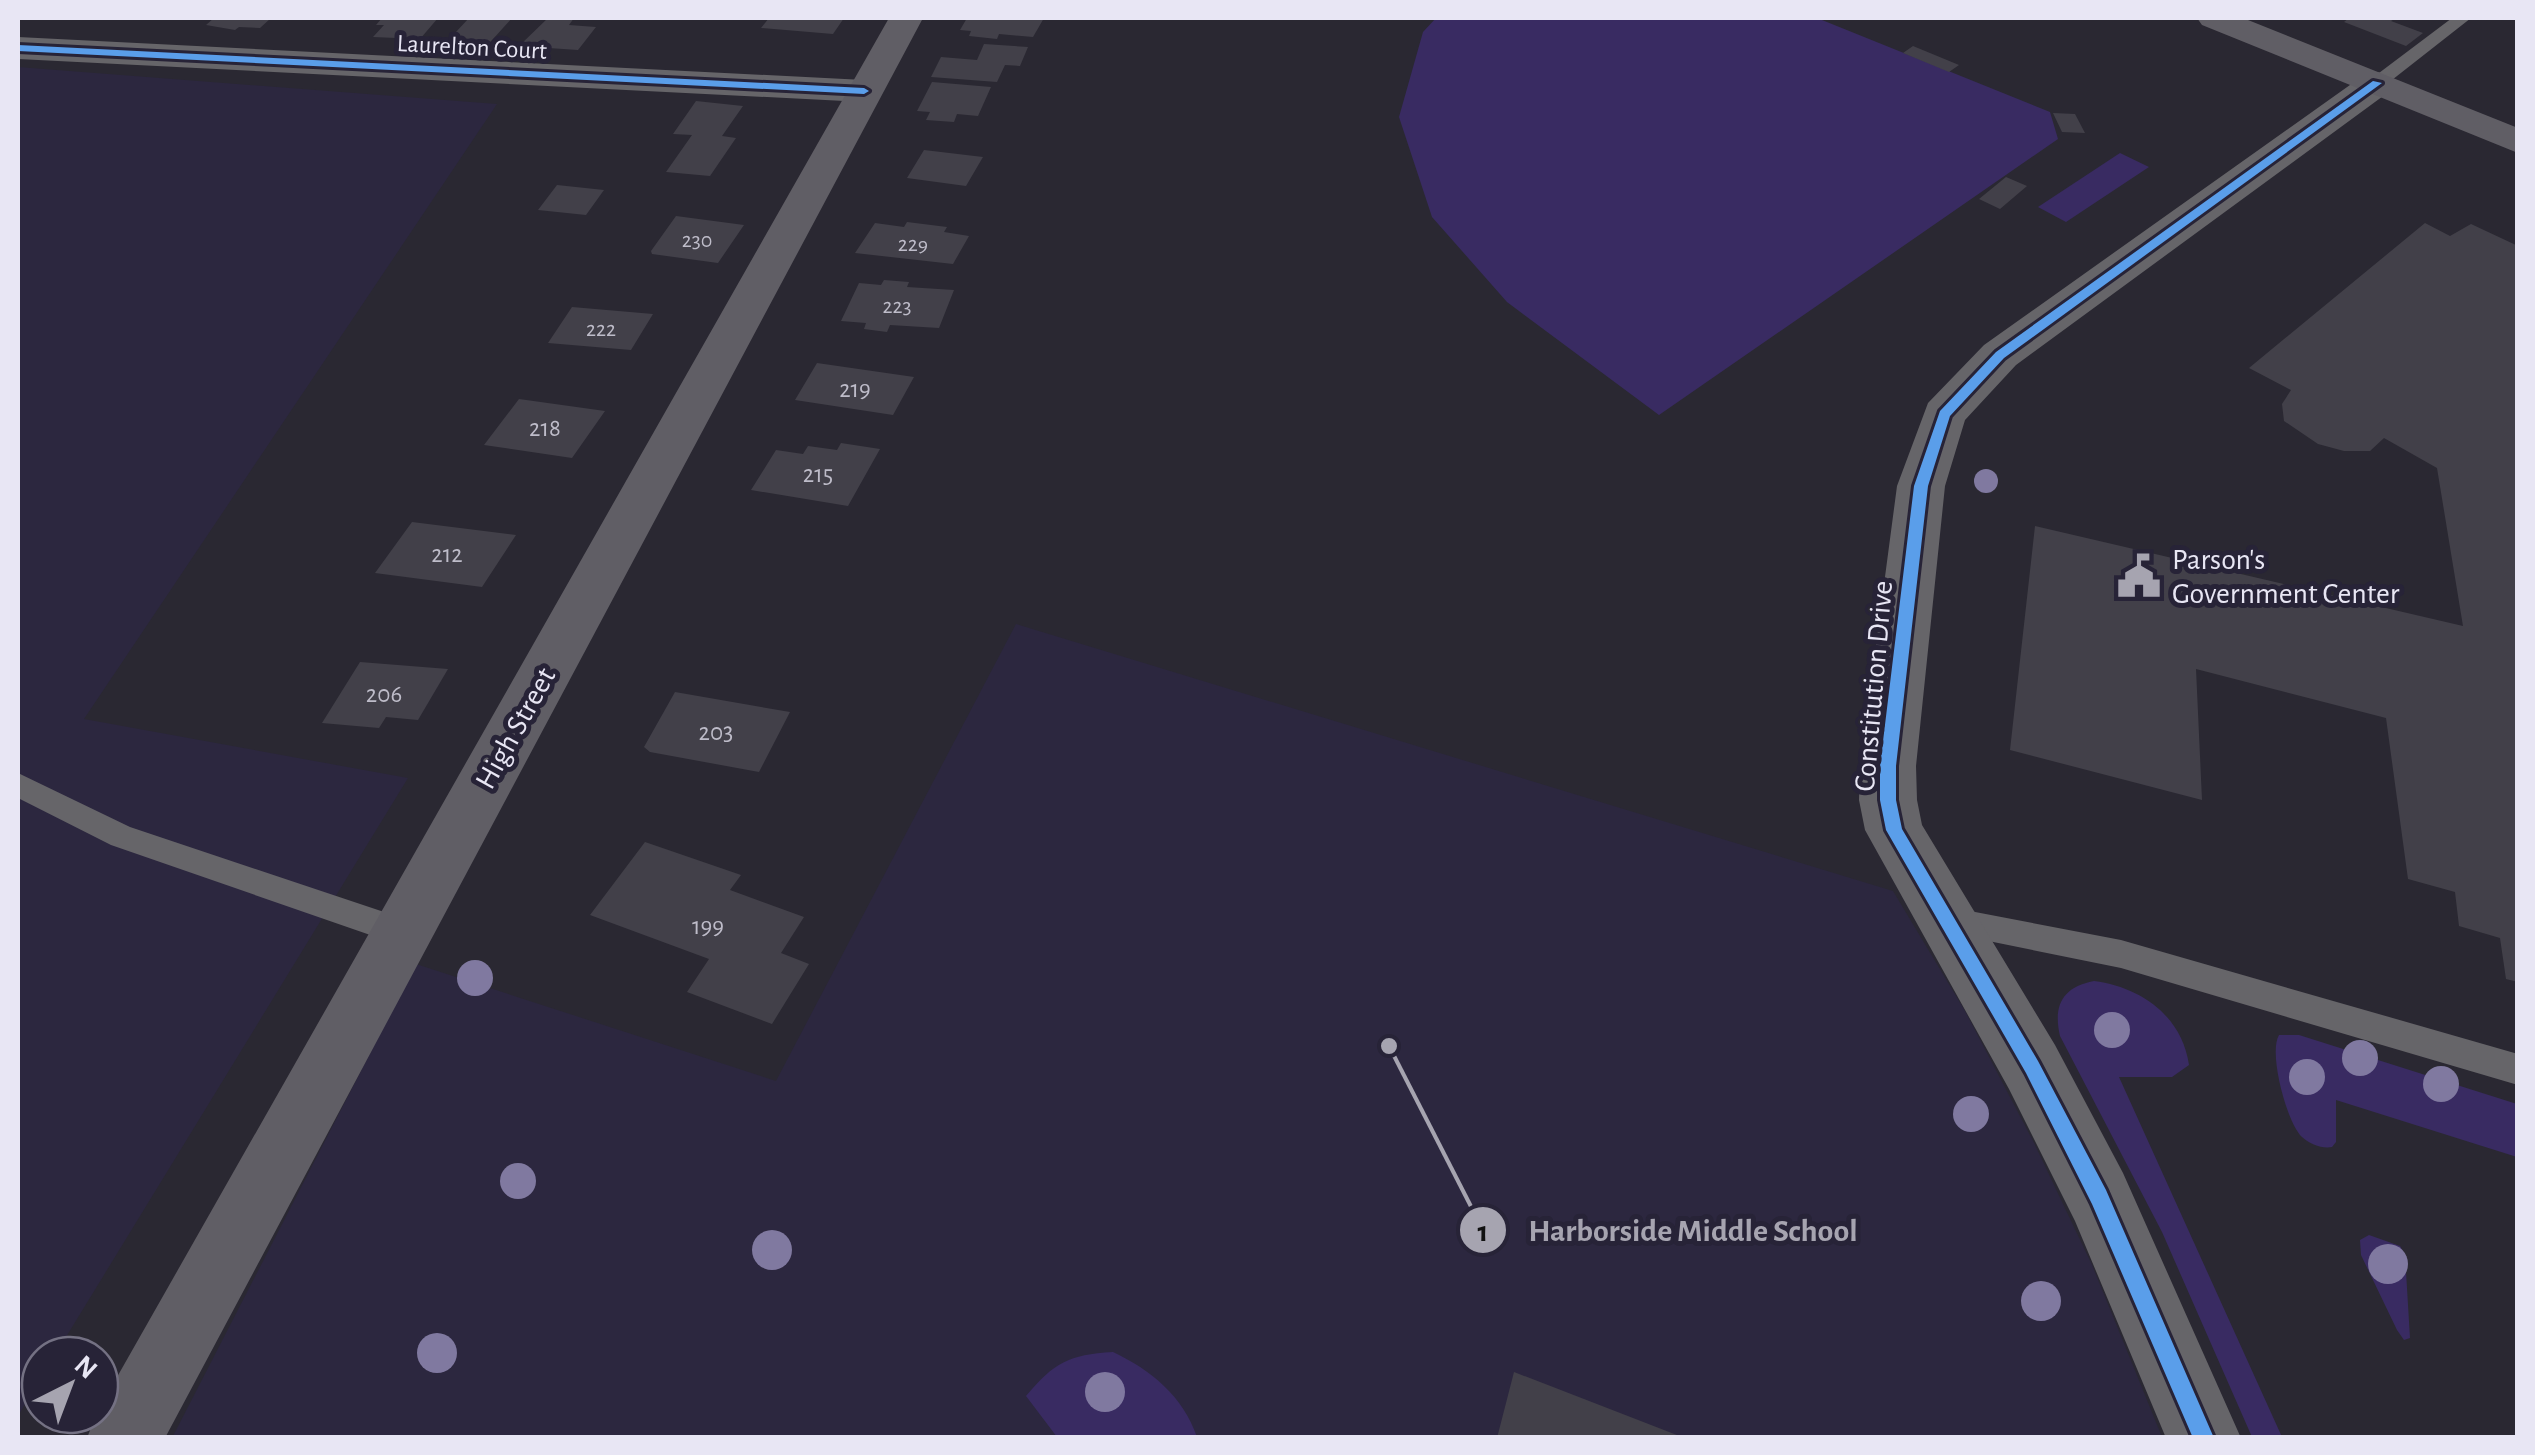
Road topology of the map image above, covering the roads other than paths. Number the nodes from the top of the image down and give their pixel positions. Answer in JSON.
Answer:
{"nodes":[{"id":1,"x":906,"y":18,"type":"edge"},
{"id":2,"x":2214,"y":18,"type":"edge"},
{"id":3,"x":2462,"y":18,"type":"edge"},
{"id":4,"x":18,"y":48,"type":"edge"},
{"id":5,"x":2376,"y":83,"type":"junction"},
{"id":6,"x":864,"y":91,"type":"junction"},
{"id":7,"x":2518,"y":142,"type":"edge"},
{"id":8,"x":18,"y":785,"type":"edge"},
{"id":9,"x":1946,"y":920,"type":"junction"},
{"id":10,"x":402,"y":932,"type":"junction"},
{"id":11,"x":2518,"y":1070,"type":"edge"},
{"id":12,"x":124,"y":1438,"type":"edge"},
{"id":13,"x":2204,"y":1438,"type":"edge"}],
"edges":[{"from":1,"to":6,"type":"main road","name":"High Street"},
{"from":2,"to":5,"type":"main road"},
{"from":3,"to":5,"type":"lane"},
{"from":4,"to":6,"type":"street","name":"Laurelton Court"},
{"from":5,"to":7,"type":"main road"},
{"from":5,"to":9,"type":"street","name":"Constitution Drive"},
{"from":6,"to":10,"type":"main road","name":"High Street"},
{"from":8,"to":10,"type":"lane"},
{"from":9,"to":11,"type":"lane"},
{"from":9,"to":13,"type":"street","name":"Constitution Drive"},
{"from":10,"to":12,"type":"main road","name":"High Street"}]}
